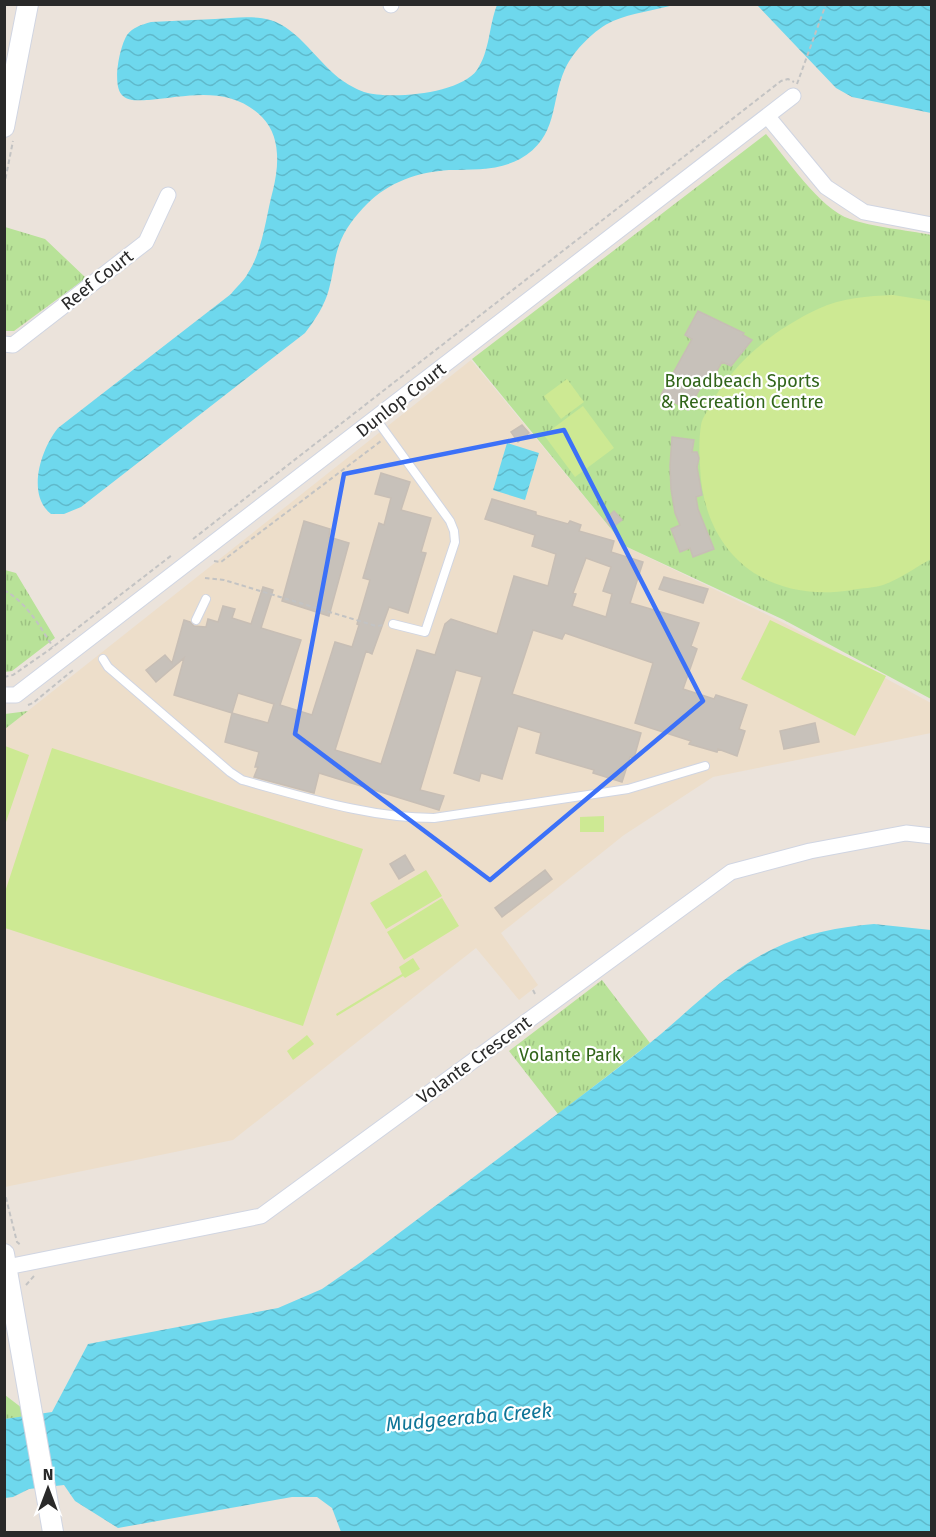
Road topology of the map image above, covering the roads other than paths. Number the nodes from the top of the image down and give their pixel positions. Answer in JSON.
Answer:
{"nodes":[{"id":1,"x":28,"y":4,"type":"edge"},
{"id":2,"x":797,"y":95,"type":"road end"},
{"id":3,"x":768,"y":117,"type":"junction"},
{"id":4,"x":4,"y":127,"type":"edge"},
{"id":5,"x":168,"y":195,"type":"dead end"},
{"id":6,"x":932,"y":225,"type":"edge"},
{"id":7,"x":4,"y":344,"type":"edge"},
{"id":8,"x":376,"y":419,"type":"junction"},
{"id":9,"x":206,"y":599,"type":"dead end"},
{"id":10,"x":196,"y":620,"type":"dead end"},
{"id":11,"x":393,"y":624,"type":"road end"},
{"id":12,"x":103,"y":659,"type":"dead end"},
{"id":13,"x":4,"y":695,"type":"edge"},
{"id":14,"x":705,"y":766,"type":"dead end"},
{"id":15,"x":932,"y":836,"type":"edge"},
{"id":16,"x":11,"y":1256,"type":"edge"},
{"id":17,"x":53,"y":1533,"type":"edge"}],
"edges":[{"from":1,"to":4,"type":"street"},
{"from":2,"to":3,"type":"street","name":"Dunlop Court"},
{"from":3,"to":6,"type":"street"},
{"from":3,"to":8,"type":"street","name":"Dunlop Court"},
{"from":5,"to":7,"type":"street","name":"Reef Court"},
{"from":8,"to":11,"type":"lane"},
{"from":8,"to":13,"type":"street","name":"Dunlop Court"},
{"from":9,"to":10,"type":"lane"},
{"from":12,"to":14,"type":"lane"},
{"from":15,"to":16,"type":"street","name":"Volante Crescent"},
{"from":16,"to":17,"type":"street"}]}
